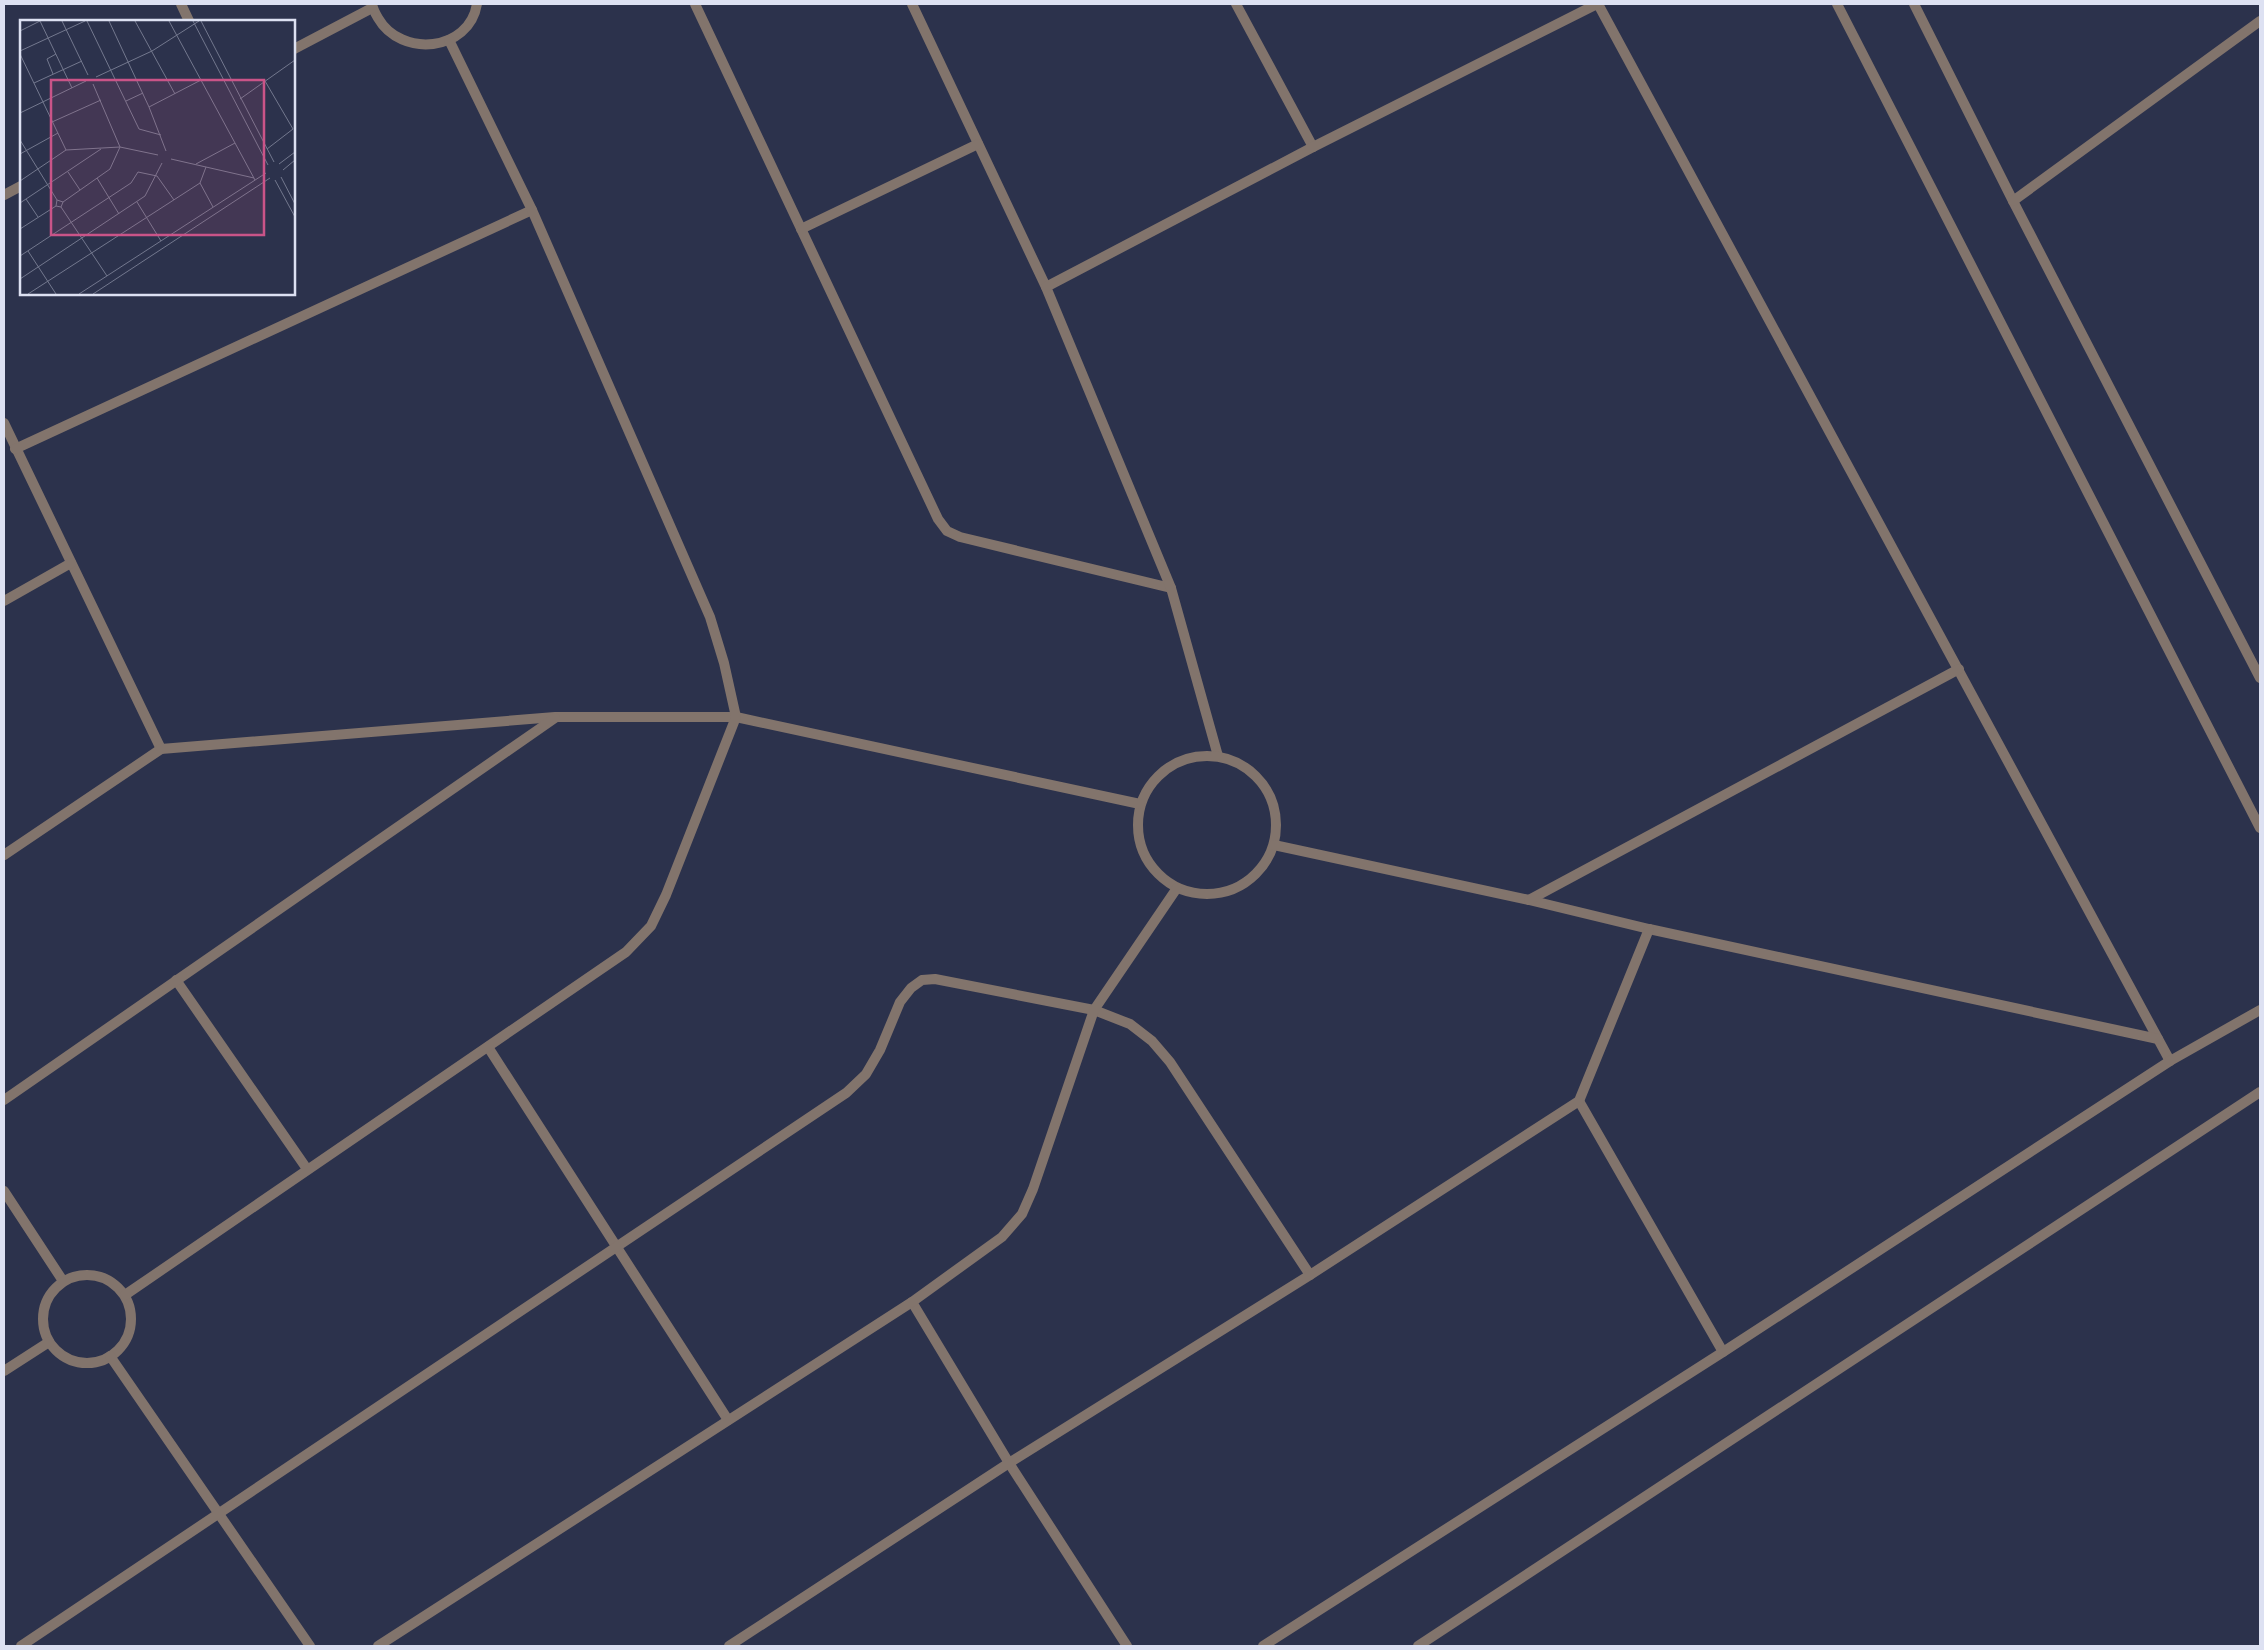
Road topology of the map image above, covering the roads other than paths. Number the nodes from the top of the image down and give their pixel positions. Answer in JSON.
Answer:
{"nodes":[{"id":1,"x":181,"y":4,"type":"edge"},
{"id":2,"x":477,"y":4,"type":"edge"},
{"id":3,"x":695,"y":4,"type":"edge"},
{"id":4,"x":912,"y":4,"type":"edge"},
{"id":5,"x":1236,"y":4,"type":"edge"},
{"id":6,"x":1597,"y":4,"type":"edge"},
{"id":7,"x":1837,"y":4,"type":"edge"},
{"id":8,"x":1914,"y":4,"type":"edge"},
{"id":9,"x":372,"y":6,"type":"edge"},
{"id":10,"x":189,"y":20,"type":"edge"},
{"id":11,"x":2260,"y":21,"type":"edge"},
{"id":12,"x":449,"y":40,"type":"junction"},
{"id":13,"x":295,"y":48,"type":"edge"},
{"id":14,"x":978,"y":144,"type":"junction"},
{"id":15,"x":1313,"y":147,"type":"junction"},
{"id":16,"x":20,"y":187,"type":"edge"},
{"id":17,"x":4,"y":195,"type":"edge"},
{"id":18,"x":2013,"y":201,"type":"junction"},
{"id":19,"x":532,"y":210,"type":"junction"},
{"id":20,"x":801,"y":229,"type":"junction"},
{"id":21,"x":1046,"y":287,"type":"junction"},
{"id":22,"x":4,"y":423,"type":"edge"},
{"id":23,"x":15,"y":449,"type":"junction"},
{"id":24,"x":71,"y":563,"type":"junction"},
{"id":25,"x":1171,"y":588,"type":"junction"},
{"id":26,"x":4,"y":601,"type":"edge"},
{"id":27,"x":1960,"y":670,"type":"junction"},
{"id":28,"x":2260,"y":678,"type":"edge"},
{"id":29,"x":556,"y":717,"type":"junction"},
{"id":30,"x":736,"y":717,"type":"junction"},
{"id":31,"x":161,"y":748,"type":"junction"},
{"id":32,"x":1218,"y":756,"type":"junction"},
{"id":33,"x":1140,"y":804,"type":"junction"},
{"id":34,"x":2260,"y":828,"type":"edge"},
{"id":35,"x":1274,"y":845,"type":"junction"},
{"id":36,"x":4,"y":855,"type":"edge"},
{"id":37,"x":1177,"y":888,"type":"junction"},
{"id":38,"x":1529,"y":900,"type":"junction"},
{"id":39,"x":1649,"y":929,"type":"junction"},
{"id":40,"x":176,"y":980,"type":"junction"},
{"id":41,"x":1094,"y":1010,"type":"junction"},
{"id":42,"x":2260,"y":1010,"type":"edge"},
{"id":43,"x":2158,"y":1039,"type":"junction"},
{"id":44,"x":488,"y":1047,"type":"junction"},
{"id":45,"x":2170,"y":1062,"type":"junction"},
{"id":46,"x":2260,"y":1092,"type":"edge"},
{"id":47,"x":4,"y":1100,"type":"edge"},
{"id":48,"x":1579,"y":1101,"type":"junction"},
{"id":49,"x":307,"y":1169,"type":"junction"},
{"id":50,"x":4,"y":1191,"type":"edge"},
{"id":51,"x":615,"y":1248,"type":"junction"},
{"id":52,"x":1310,"y":1275,"type":"junction"},
{"id":53,"x":63,"y":1281,"type":"junction"},
{"id":54,"x":125,"y":1295,"type":"junction"},
{"id":55,"x":912,"y":1302,"type":"junction"},
{"id":56,"x":49,"y":1342,"type":"junction"},
{"id":57,"x":1723,"y":1352,"type":"junction"},
{"id":58,"x":110,"y":1356,"type":"junction"},
{"id":59,"x":4,"y":1371,"type":"edge"},
{"id":60,"x":728,"y":1420,"type":"junction"},
{"id":61,"x":1009,"y":1463,"type":"junction"},
{"id":62,"x":219,"y":1513,"type":"junction"},
{"id":63,"x":21,"y":1646,"type":"edge"},
{"id":64,"x":310,"y":1646,"type":"edge"},
{"id":65,"x":378,"y":1646,"type":"edge"},
{"id":66,"x":729,"y":1646,"type":"edge"},
{"id":67,"x":1127,"y":1646,"type":"edge"},
{"id":68,"x":1264,"y":1646,"type":"edge"},
{"id":69,"x":1418,"y":1646,"type":"edge"}],
"edges":[{"from":1,"to":10,"type":"street"},
{"from":2,"to":12,"type":"street"},
{"from":3,"to":20,"type":"street"},
{"from":4,"to":14,"type":"street"},
{"from":5,"to":15,"type":"street"},
{"from":6,"to":15,"type":"street"},
{"from":6,"to":27,"type":"street"},
{"from":7,"to":34,"type":"street"},
{"from":8,"to":18,"type":"street"},
{"from":9,"to":12,"type":"street"},
{"from":9,"to":13,"type":"street"},
{"from":11,"to":18,"type":"street"},
{"from":12,"to":19,"type":"street"},
{"from":14,"to":20,"type":"street"},
{"from":14,"to":21,"type":"street"},
{"from":15,"to":21,"type":"street"},
{"from":16,"to":17,"type":"street"},
{"from":18,"to":28,"type":"street"},
{"from":19,"to":23,"type":"street"},
{"from":19,"to":30,"type":"street"},
{"from":20,"to":25,"type":"street"},
{"from":21,"to":25,"type":"street"},
{"from":22,"to":23,"type":"street"},
{"from":23,"to":24,"type":"street"},
{"from":24,"to":26,"type":"street"},
{"from":24,"to":31,"type":"street"},
{"from":25,"to":32,"type":"street"},
{"from":27,"to":38,"type":"street"},
{"from":27,"to":43,"type":"street"},
{"from":29,"to":30,"type":"street"},
{"from":29,"to":31,"type":"street"},
{"from":29,"to":40,"type":"street"},
{"from":30,"to":33,"type":"street"},
{"from":30,"to":44,"type":"street"},
{"from":31,"to":36,"type":"street"},
{"from":32,"to":33,"type":"street"},
{"from":32,"to":35,"type":"street"},
{"from":33,"to":37,"type":"street"},
{"from":35,"to":37,"type":"street"},
{"from":35,"to":38,"type":"street"},
{"from":37,"to":41,"type":"street"},
{"from":38,"to":39,"type":"street"},
{"from":39,"to":43,"type":"street"},
{"from":39,"to":48,"type":"street"},
{"from":40,"to":47,"type":"street"},
{"from":40,"to":49,"type":"street"},
{"from":41,"to":51,"type":"street"},
{"from":41,"to":52,"type":"street"},
{"from":41,"to":55,"type":"street"},
{"from":42,"to":45,"type":"street"},
{"from":43,"to":45,"type":"street"},
{"from":44,"to":49,"type":"street"},
{"from":44,"to":51,"type":"street"},
{"from":45,"to":57,"type":"street"},
{"from":46,"to":69,"type":"street"},
{"from":48,"to":52,"type":"street"},
{"from":48,"to":57,"type":"street"},
{"from":49,"to":54,"type":"street"},
{"from":50,"to":53,"type":"street"},
{"from":51,"to":60,"type":"street"},
{"from":51,"to":62,"type":"street"},
{"from":52,"to":61,"type":"street"},
{"from":53,"to":54,"type":"street"},
{"from":53,"to":56,"type":"street"},
{"from":54,"to":58,"type":"street"},
{"from":55,"to":60,"type":"street"},
{"from":55,"to":61,"type":"street"},
{"from":56,"to":58,"type":"street"},
{"from":56,"to":59,"type":"street"},
{"from":57,"to":68,"type":"street"},
{"from":58,"to":62,"type":"street"},
{"from":60,"to":65,"type":"street"},
{"from":61,"to":66,"type":"street"},
{"from":61,"to":67,"type":"street"},
{"from":62,"to":63,"type":"street"},
{"from":62,"to":64,"type":"street"}]}
